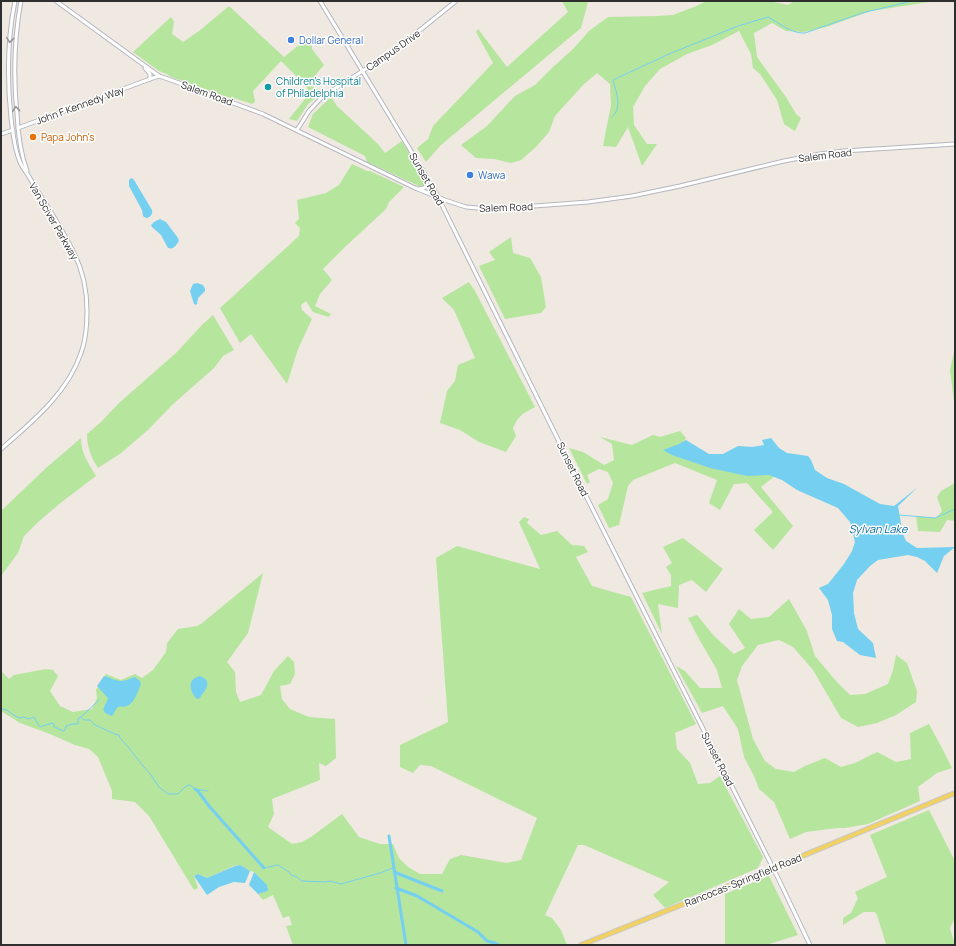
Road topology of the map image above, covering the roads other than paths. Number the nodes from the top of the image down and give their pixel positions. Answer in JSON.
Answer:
{"nodes":[{"id":1,"x":15,"y":1,"type":"edge"},
{"id":2,"x":21,"y":1,"type":"edge"},
{"id":3,"x":56,"y":1,"type":"edge"},
{"id":4,"x":320,"y":1,"type":"edge"},
{"id":5,"x":456,"y":1,"type":"edge"},
{"id":6,"x":140,"y":62,"type":"junction"},
{"id":7,"x":362,"y":71,"type":"junction"},
{"id":8,"x":159,"y":76,"type":"junction"},
{"id":9,"x":150,"y":79,"type":"junction"},
{"id":10,"x":18,"y":128,"type":"junction"},
{"id":11,"x":12,"y":130,"type":"junction"},
{"id":12,"x":297,"y":130,"type":"junction"},
{"id":13,"x":1,"y":134,"type":"edge"},
{"id":14,"x":955,"y":144,"type":"edge"},
{"id":15,"x":28,"y":176,"type":"junction"},
{"id":16,"x":427,"y":176,"type":"junction"},
{"id":17,"x":418,"y":189,"type":"junction"},
{"id":18,"x":439,"y":198,"type":"junction"},
{"id":19,"x":1,"y":449,"type":"edge"},
{"id":20,"x":955,"y":793,"type":"edge"},
{"id":21,"x":773,"y":868,"type":"junction"},
{"id":22,"x":581,"y":945,"type":"edge"},
{"id":23,"x":810,"y":945,"type":"edge"}],
"edges":[{"from":1,"to":11,"type":"street","name":"Van Sciver Parkway","one_way":true},
{"from":10,"to":2,"type":"street","name":"Van Sciver Parkway","one_way":true},
{"from":3,"to":6,"type":"street","name":"Salem Road"},
{"from":4,"to":7,"type":"street","name":"Sunset Road"},
{"from":5,"to":7,"type":"street","name":"Campus Drive"},
{"from":6,"to":8,"type":"street","name":"Salem Road"},
{"from":6,"to":9,"type":"street"},
{"from":7,"to":12,"type":"street","name":"Campus Drive"},
{"from":7,"to":16,"type":"street","name":"Sunset Road"},
{"from":8,"to":9,"type":"street","name":"John F Kennedy Way"},
{"from":8,"to":12,"type":"street","name":"Salem Road"},
{"from":9,"to":10,"type":"street","name":"John F Kennedy Way"},
{"from":10,"to":11,"type":"street","name":"John F Kennedy Way"},
{"from":10,"to":15,"type":"street","name":"Van Sciver Parkway"},
{"from":11,"to":13,"type":"street","name":"John F Kennedy Way"},
{"from":11,"to":15,"type":"street","name":"Van Sciver Parkway"},
{"from":12,"to":17,"type":"street","name":"Salem Road"},
{"from":14,"to":18,"type":"street","name":"Salem Road"},
{"from":15,"to":19,"type":"street","name":"Van Sciver Parkway"},
{"from":16,"to":17,"type":"street"},
{"from":16,"to":18,"type":"street","name":"Sunset Road"},
{"from":17,"to":18,"type":"street","name":"Salem Road"},
{"from":18,"to":21,"type":"street","name":"Sunset Road"},
{"from":20,"to":21,"type":"main road","name":"Rancocas-Springfield Road"},
{"from":21,"to":22,"type":"main road","name":"Rancocas-Springfield Road"},
{"from":21,"to":23,"type":"street","name":"Sunset Road"}]}
